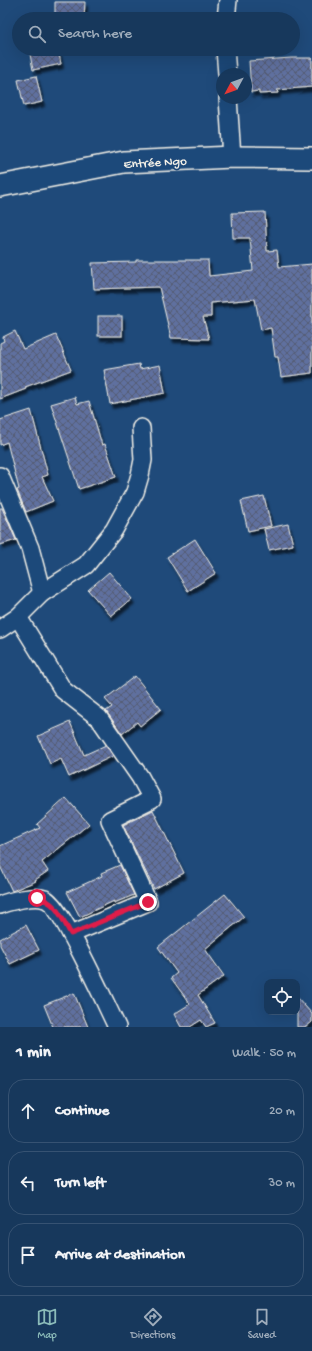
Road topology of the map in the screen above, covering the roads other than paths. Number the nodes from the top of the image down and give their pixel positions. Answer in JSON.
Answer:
{"nodes":[{"id":1,"x":228,"y":0,"type":"edge"},
{"id":2,"x":227,"y":12,"type":"edge"},
{"id":3,"x":226,"y":56,"type":"edge"},
{"id":4,"x":227,"y":68,"type":"edge"},
{"id":5,"x":228,"y":104,"type":"edge"},
{"id":6,"x":232,"y":157,"type":"junction"},
{"id":7,"x":312,"y":158,"type":"edge"},
{"id":8,"x":0,"y":186,"type":"edge"},
{"id":9,"x":141,"y":428,"type":"dead end"},
{"id":10,"x":0,"y":476,"type":"edge"},
{"id":11,"x":42,"y":593,"type":"junction"},
{"id":12,"x":18,"y":617,"type":"junction"},
{"id":13,"x":0,"y":629,"type":"edge"},
{"id":14,"x":0,"y":905,"type":"edge"},
{"id":15,"x":71,"y":934,"type":"junction"},
{"id":16,"x":117,"y":1027,"type":"edge"}],
"edges":[{"from":1,"to":2,"type":"street"},
{"from":3,"to":4,"type":"street"},
{"from":5,"to":6,"type":"street"},
{"from":6,"to":7,"type":"street","name":"Entrée Ngo"},
{"from":6,"to":8,"type":"street","name":"Entrée Ngo"},
{"from":9,"to":11,"type":"street"},
{"from":10,"to":11,"type":"street"},
{"from":11,"to":12,"type":"street"},
{"from":12,"to":13,"type":"street"},
{"from":12,"to":15,"type":"street"},
{"from":14,"to":15,"type":"street"},
{"from":15,"to":16,"type":"street"}]}
